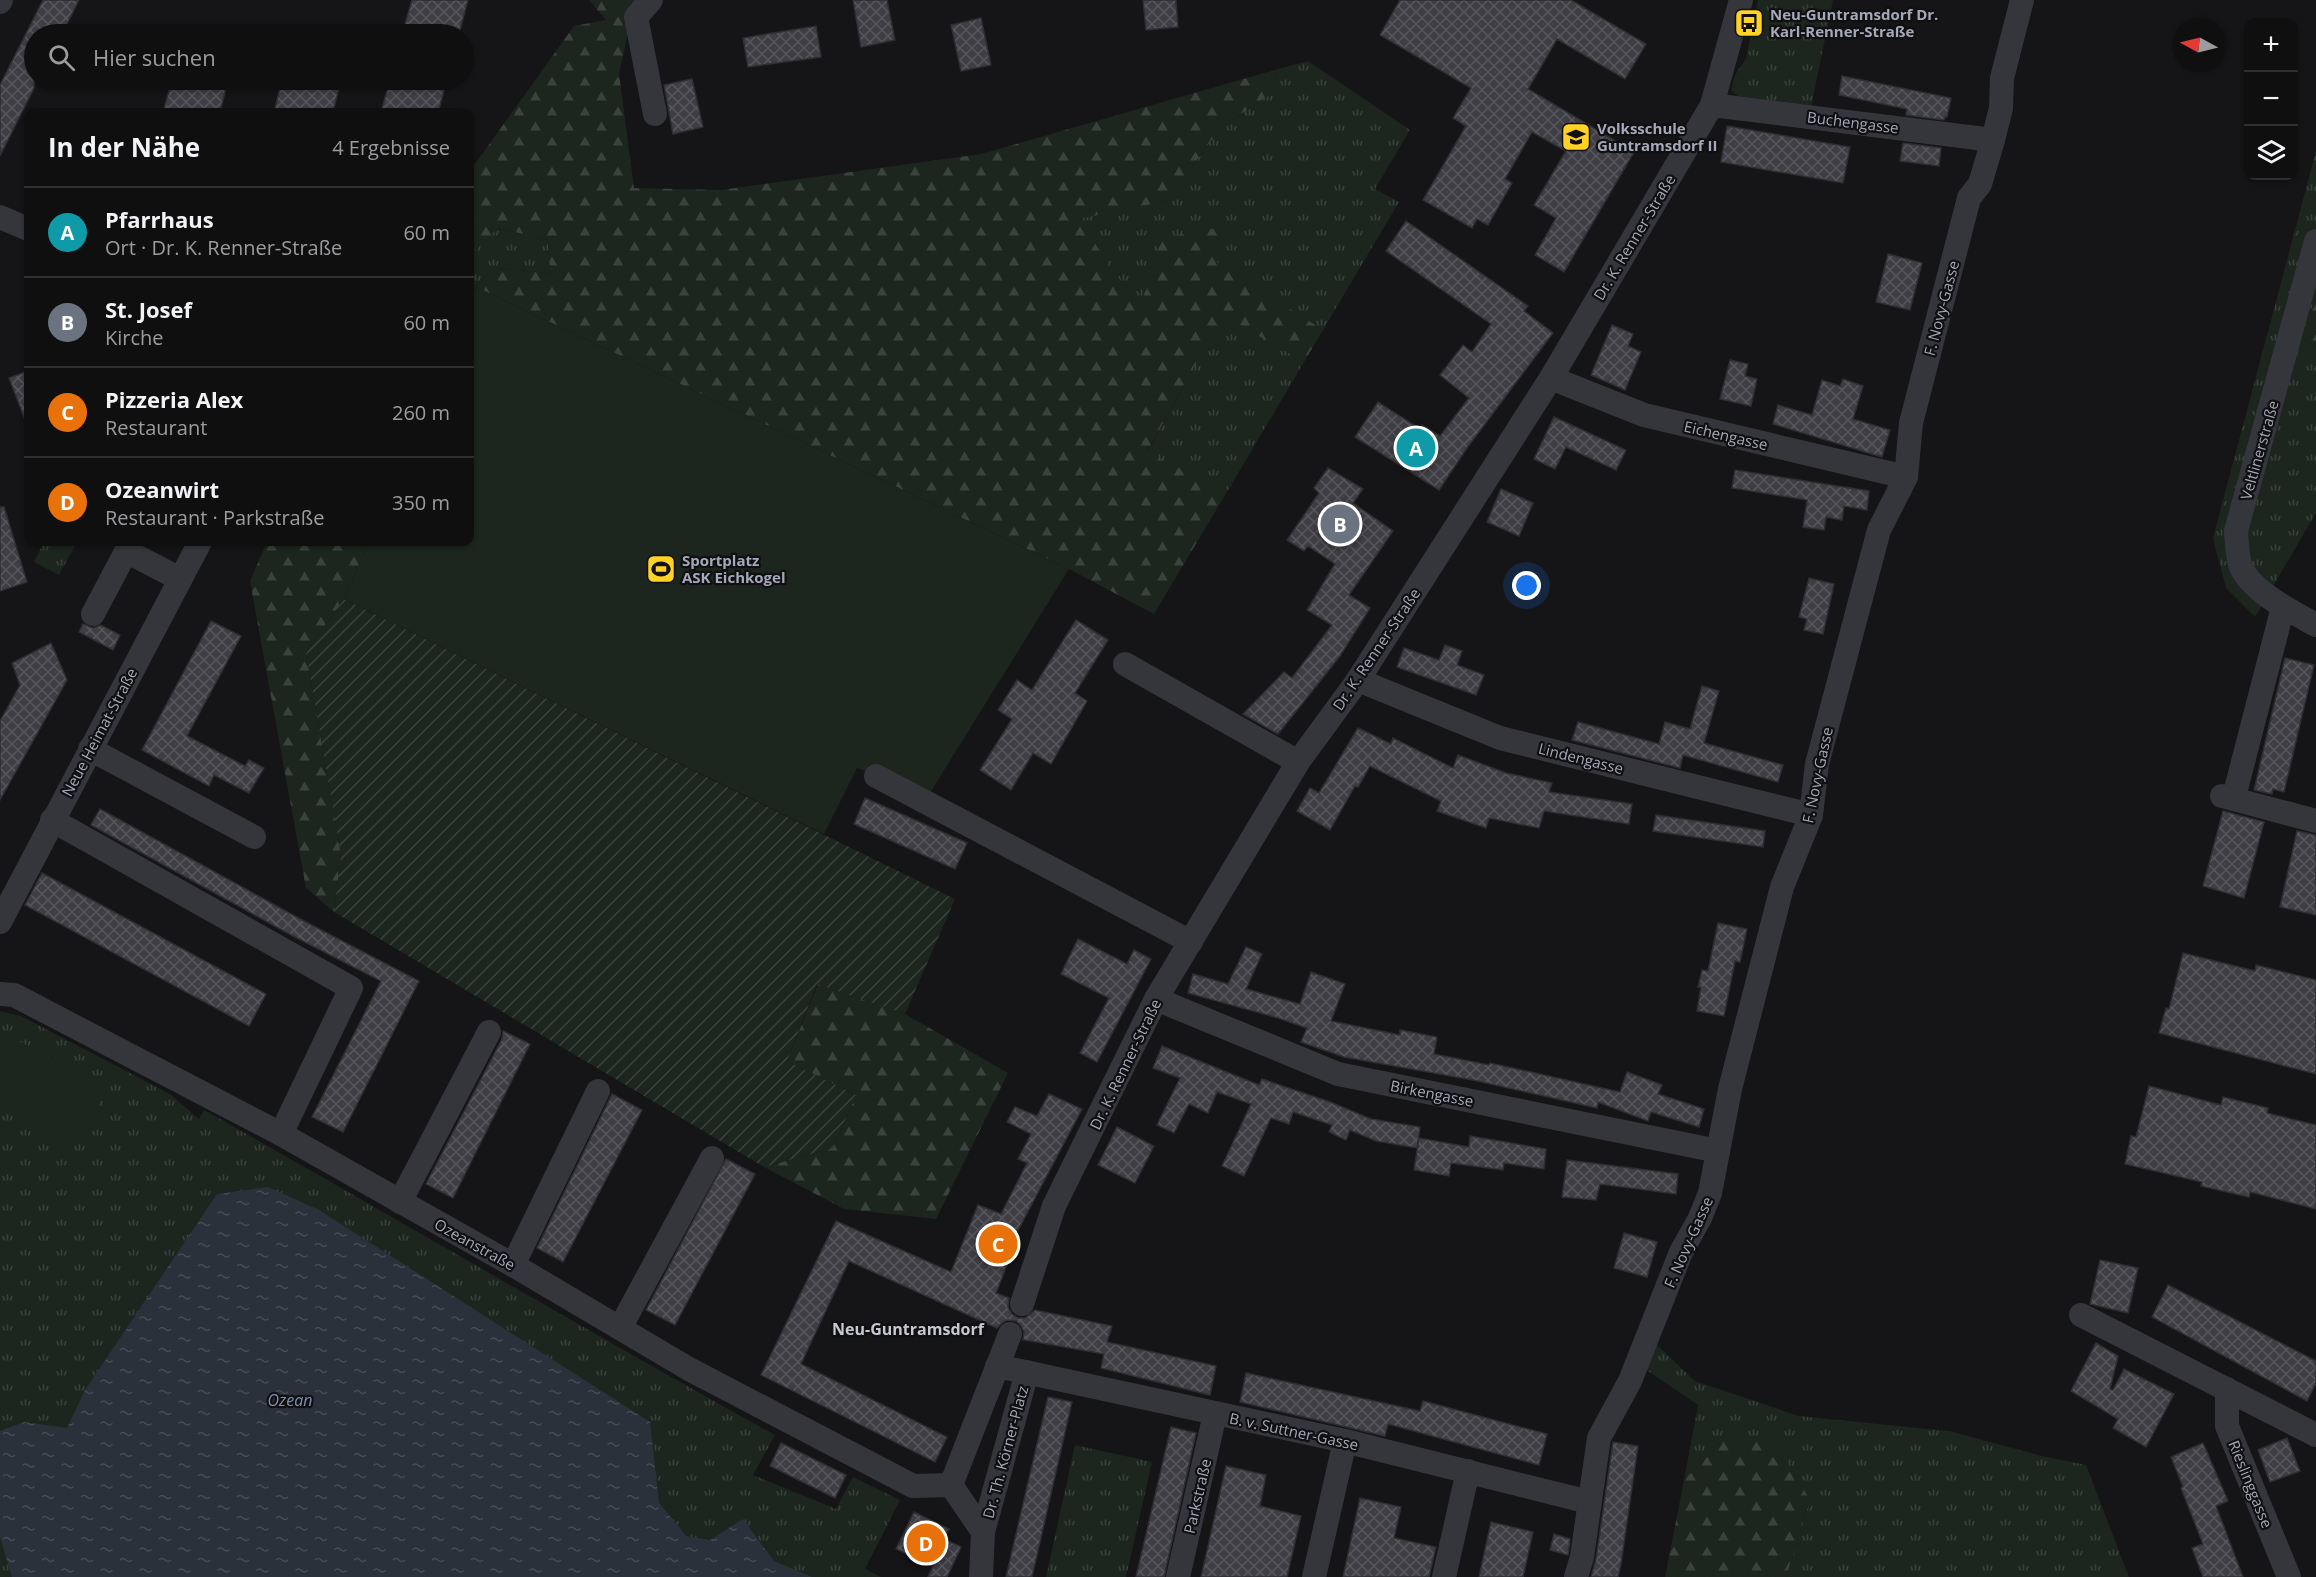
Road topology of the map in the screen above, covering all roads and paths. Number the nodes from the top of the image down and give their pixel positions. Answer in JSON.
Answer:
{"nodes":[{"id":1,"x":651,"y":0,"type":"edge"},
{"id":2,"x":1741,"y":0,"type":"edge"},
{"id":3,"x":2022,"y":0,"type":"edge"},
{"id":4,"x":1712,"y":105,"type":"junction"},
{"id":5,"x":655,"y":114,"type":"dead end"},
{"id":6,"x":1993,"y":140,"type":"junction"},
{"id":7,"x":0,"y":217,"type":"edge"},
{"id":8,"x":24,"y":227,"type":"edge"},
{"id":9,"x":2316,"y":241,"type":"edge"},
{"id":10,"x":1551,"y":378,"type":"junction"},
{"id":11,"x":1906,"y":477,"type":"junction"},
{"id":12,"x":128,"y":546,"type":"edge"},
{"id":13,"x":198,"y":546,"type":"edge"},
{"id":14,"x":180,"y":579,"type":"junction"},
{"id":15,"x":2283,"y":608,"type":"junction"},
{"id":16,"x":93,"y":614,"type":"dead end"},
{"id":17,"x":2316,"y":625,"type":"edge"},
{"id":18,"x":1125,"y":664,"type":"dead end"},
{"id":19,"x":1358,"y":680,"type":"junction"},
{"id":20,"x":90,"y":749,"type":"junction"},
{"id":21,"x":1298,"y":762,"type":"junction"},
{"id":22,"x":876,"y":776,"type":"dead end"},
{"id":23,"x":1811,"y":815,"type":"junction"},
{"id":24,"x":52,"y":820,"type":"junction"},
{"id":25,"x":2316,"y":821,"type":"edge"},
{"id":26,"x":254,"y":837,"type":"dead end"},
{"id":27,"x":0,"y":922,"type":"edge"},
{"id":28,"x":1191,"y":942,"type":"junction"},
{"id":29,"x":0,"y":994,"type":"edge"},
{"id":30,"x":1156,"y":999,"type":"junction"},
{"id":31,"x":489,"y":1032,"type":"dead end"},
{"id":32,"x":598,"y":1091,"type":"dead end"},
{"id":33,"x":282,"y":1134,"type":"junction"},
{"id":34,"x":1718,"y":1151,"type":"junction"},
{"id":35,"x":712,"y":1158,"type":"dead end"},
{"id":36,"x":400,"y":1202,"type":"junction"},
{"id":37,"x":513,"y":1265,"type":"junction"},
{"id":38,"x":1022,"y":1304,"type":"dead end"},
{"id":39,"x":2080,"y":1316,"type":"dead end"},
{"id":40,"x":620,"y":1328,"type":"junction"},
{"id":41,"x":1010,"y":1334,"type":"dead end"},
{"id":42,"x":997,"y":1366,"type":"junction"},
{"id":43,"x":1027,"y":1372,"type":"junction"},
{"id":44,"x":2227,"y":1389,"type":"junction"},
{"id":45,"x":1215,"y":1414,"type":"junction"},
{"id":46,"x":2316,"y":1435,"type":"edge"},
{"id":47,"x":1345,"y":1442,"type":"junction"},
{"id":48,"x":1468,"y":1471,"type":"junction"},
{"id":49,"x":951,"y":1485,"type":"junction"},
{"id":50,"x":1589,"y":1502,"type":"junction"},
{"id":51,"x":983,"y":1532,"type":"junction"},
{"id":52,"x":981,"y":1577,"type":"edge"},
{"id":53,"x":1178,"y":1577,"type":"edge"},
{"id":54,"x":1314,"y":1577,"type":"edge"},
{"id":55,"x":1444,"y":1577,"type":"edge"},
{"id":56,"x":1576,"y":1577,"type":"edge"},
{"id":57,"x":2289,"y":1577,"type":"edge"}],
"edges":[{"from":1,"to":5,"type":"street"},
{"from":2,"to":4,"type":"street","name":"Dr. K. Renner-Straße"},
{"from":3,"to":6,"type":"street","name":"F. Novy-Gasse"},
{"from":4,"to":6,"type":"street","name":"Buchengasse"},
{"from":4,"to":10,"type":"street","name":"Dr. K. Renner-Straße"},
{"from":6,"to":11,"type":"street","name":"F. Novy-Gasse"},
{"from":7,"to":8,"type":"street"},
{"from":9,"to":15,"type":"street","name":"Veltlinerstraße"},
{"from":10,"to":11,"type":"street","name":"Eichengasse"},
{"from":10,"to":19,"type":"street","name":"Dr. K. Renner-Straße"},
{"from":11,"to":23,"type":"street","name":"F. Novy-Gasse"},
{"from":12,"to":14,"type":"street"},
{"from":12,"to":16,"type":"street"},
{"from":13,"to":14,"type":"street","name":"Neue Heimat-Straße"},
{"from":14,"to":20,"type":"street","name":"Neue Heimat-Straße"},
{"from":15,"to":17,"type":"street","name":"Veltlinerstraße"},
{"from":15,"to":25,"type":"street"},
{"from":18,"to":21,"type":"street"},
{"from":19,"to":21,"type":"street","name":"Dr. K. Renner-Straße"},
{"from":19,"to":23,"type":"street","name":"Lindengasse"},
{"from":20,"to":24,"type":"street","name":"Neue Heimat-Straße"},
{"from":20,"to":26,"type":"street"},
{"from":21,"to":28,"type":"street","name":"Dr. K. Renner-Straße"},
{"from":22,"to":28,"type":"street"},
{"from":23,"to":34,"type":"street","name":"F. Novy-Gasse"},
{"from":24,"to":27,"type":"street","name":"Neue Heimat-Straße"},
{"from":24,"to":33,"type":"street"},
{"from":28,"to":30,"type":"street","name":"Dr. K. Renner-Straße"},
{"from":29,"to":33,"type":"street","name":"Ozeanstraße"},
{"from":30,"to":34,"type":"street","name":"Birkengasse"},
{"from":30,"to":38,"type":"street","name":"Dr. K. Renner-Straße"},
{"from":31,"to":36,"type":"street"},
{"from":32,"to":37,"type":"street"},
{"from":33,"to":36,"type":"street","name":"Ozeanstraße"},
{"from":34,"to":50,"type":"street","name":"F. Novy-Gasse"},
{"from":35,"to":40,"type":"street"},
{"from":36,"to":37,"type":"street","name":"Ozeanstraße"},
{"from":37,"to":40,"type":"street","name":"Ozeanstraße"},
{"from":39,"to":44,"type":"street"},
{"from":40,"to":49,"type":"street","name":"Ozeanstraße"},
{"from":41,"to":42,"type":"street"},
{"from":42,"to":43,"type":"street","name":"B. v. Suttner-Gasse"},
{"from":42,"to":49,"type":"street","name":"Dr. Th. Körner-Platz"},
{"from":43,"to":45,"type":"street","name":"B. v. Suttner-Gasse"},
{"from":43,"to":51,"type":"street","name":"Dr. Th. Körner-Platz"},
{"from":44,"to":46,"type":"street"},
{"from":44,"to":57,"type":"street","name":"Rieslinggasse"},
{"from":45,"to":47,"type":"street","name":"B. v. Suttner-Gasse"},
{"from":45,"to":53,"type":"street","name":"Parkstraße"},
{"from":47,"to":48,"type":"street","name":"B. v. Suttner-Gasse"},
{"from":47,"to":54,"type":"street"},
{"from":48,"to":50,"type":"street","name":"B. v. Suttner-Gasse"},
{"from":48,"to":55,"type":"street"},
{"from":49,"to":51,"type":"street"},
{"from":50,"to":56,"type":"street","name":"F. Novy-Gasse"},
{"from":51,"to":52,"type":"street"}]}
